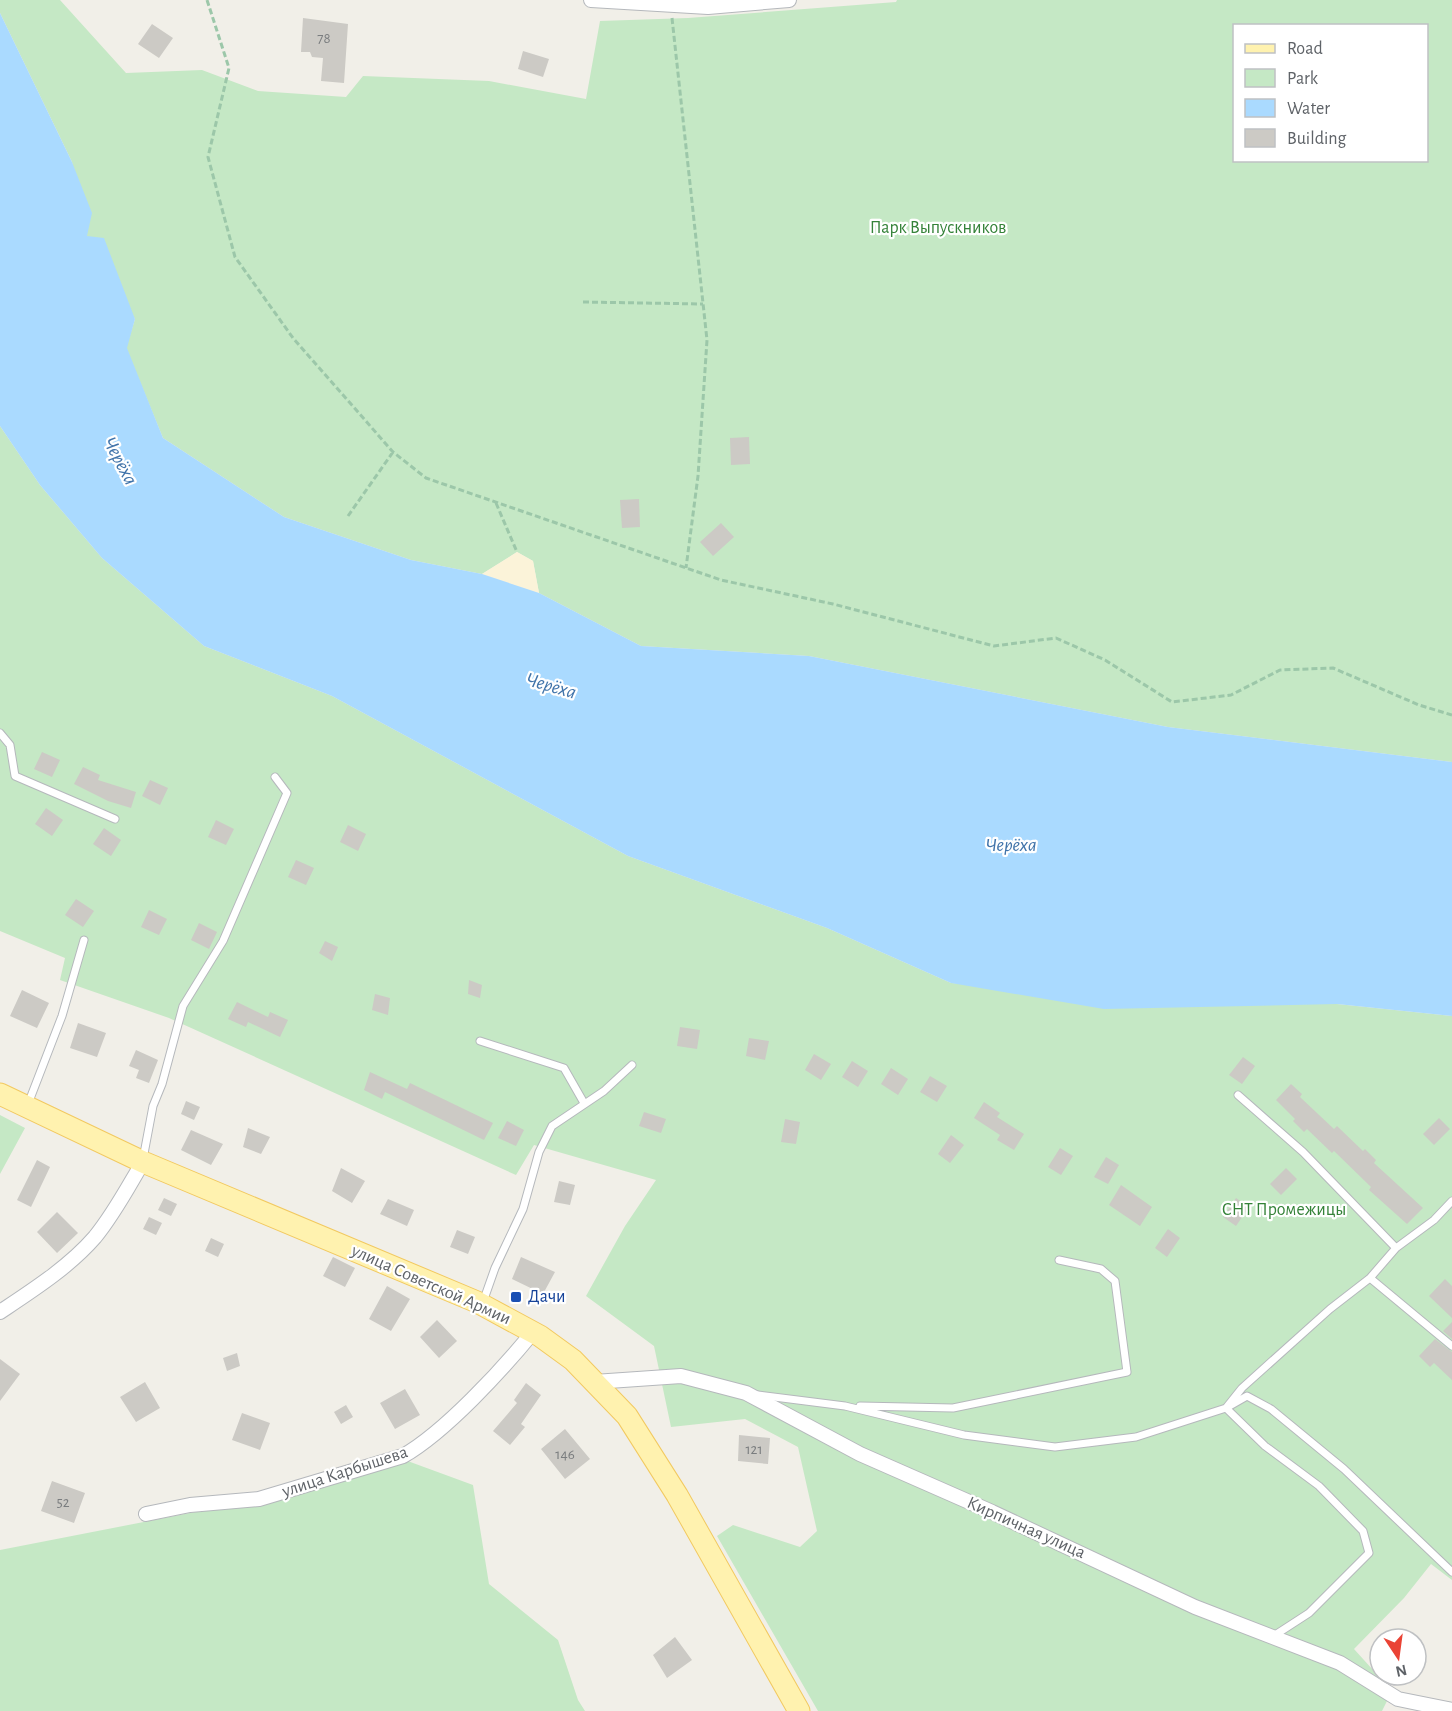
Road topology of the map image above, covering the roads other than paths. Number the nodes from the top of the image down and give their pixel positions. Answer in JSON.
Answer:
{"nodes":[{"id":1,"x":591,"y":0,"type":"edge"},
{"id":2,"x":789,"y":0,"type":"edge"},
{"id":3,"x":0,"y":733,"type":"edge"},
{"id":4,"x":274,"y":777,"type":"dead end"},
{"id":5,"x":115,"y":819,"type":"dead end"},
{"id":6,"x":84,"y":939,"type":"dead end"},
{"id":7,"x":480,"y":1041,"type":"dead end"},
{"id":8,"x":632,"y":1065,"type":"dead end"},
{"id":9,"x":0,"y":1094,"type":"edge"},
{"id":10,"x":1238,"y":1095,"type":"dead end"},
{"id":11,"x":584,"y":1103,"type":"junction"},
{"id":12,"x":27,"y":1107,"type":"junction"},
{"id":13,"x":142,"y":1162,"type":"junction"},
{"id":14,"x":1452,"y":1201,"type":"edge"},
{"id":15,"x":1396,"y":1248,"type":"junction"},
{"id":16,"x":1059,"y":1260,"type":"dead end"},
{"id":17,"x":1370,"y":1278,"type":"junction"},
{"id":18,"x":483,"y":1304,"type":"junction"},
{"id":19,"x":0,"y":1312,"type":"edge"},
{"id":20,"x":533,"y":1332,"type":"junction"},
{"id":21,"x":1452,"y":1346,"type":"edge"},
{"id":22,"x":594,"y":1383,"type":"junction"},
{"id":23,"x":746,"y":1393,"type":"junction"},
{"id":24,"x":845,"y":1406,"type":"junction"},
{"id":25,"x":1226,"y":1408,"type":"junction"},
{"id":26,"x":146,"y":1514,"type":"dead end"},
{"id":27,"x":1452,"y":1572,"type":"edge"},
{"id":28,"x":1272,"y":1637,"type":"junction"},
{"id":29,"x":1452,"y":1710,"type":"edge"},
{"id":30,"x":799,"y":1711,"type":"edge"}],
"edges":[{"from":1,"to":2,"type":"street"},
{"from":3,"to":5,"type":"lane"},
{"from":4,"to":13,"type":"lane"},
{"from":6,"to":12,"type":"lane"},
{"from":7,"to":11,"type":"lane"},
{"from":8,"to":11,"type":"lane"},
{"from":9,"to":12,"type":"main road","name":"улица Советской Армии"},
{"from":10,"to":15,"type":"lane"},
{"from":11,"to":18,"type":"lane"},
{"from":12,"to":13,"type":"main road","name":"улица Советской Армии"},
{"from":13,"to":18,"type":"main road","name":"улица Советской Армии"},
{"from":13,"to":19,"type":"street"},
{"from":14,"to":15,"type":"lane"},
{"from":15,"to":17,"type":"lane"},
{"from":16,"to":24,"type":"lane"},
{"from":17,"to":21,"type":"lane"},
{"from":17,"to":25,"type":"lane"},
{"from":18,"to":20,"type":"main road","name":"улица Советской Армии"},
{"from":20,"to":22,"type":"main road","name":"улица Советской Армии"},
{"from":20,"to":26,"type":"street","name":"улица Карбышева"},
{"from":22,"to":23,"type":"street","name":"Кирпичная улица"},
{"from":22,"to":30,"type":"main road","name":"улица Советской Армии"},
{"from":23,"to":24,"type":"lane"},
{"from":23,"to":28,"type":"street","name":"Кирпичная улица"},
{"from":24,"to":25,"type":"lane"},
{"from":25,"to":27,"type":"lane"},
{"from":25,"to":28,"type":"lane"},
{"from":28,"to":29,"type":"street","name":"Кирпичная улица"}]}
